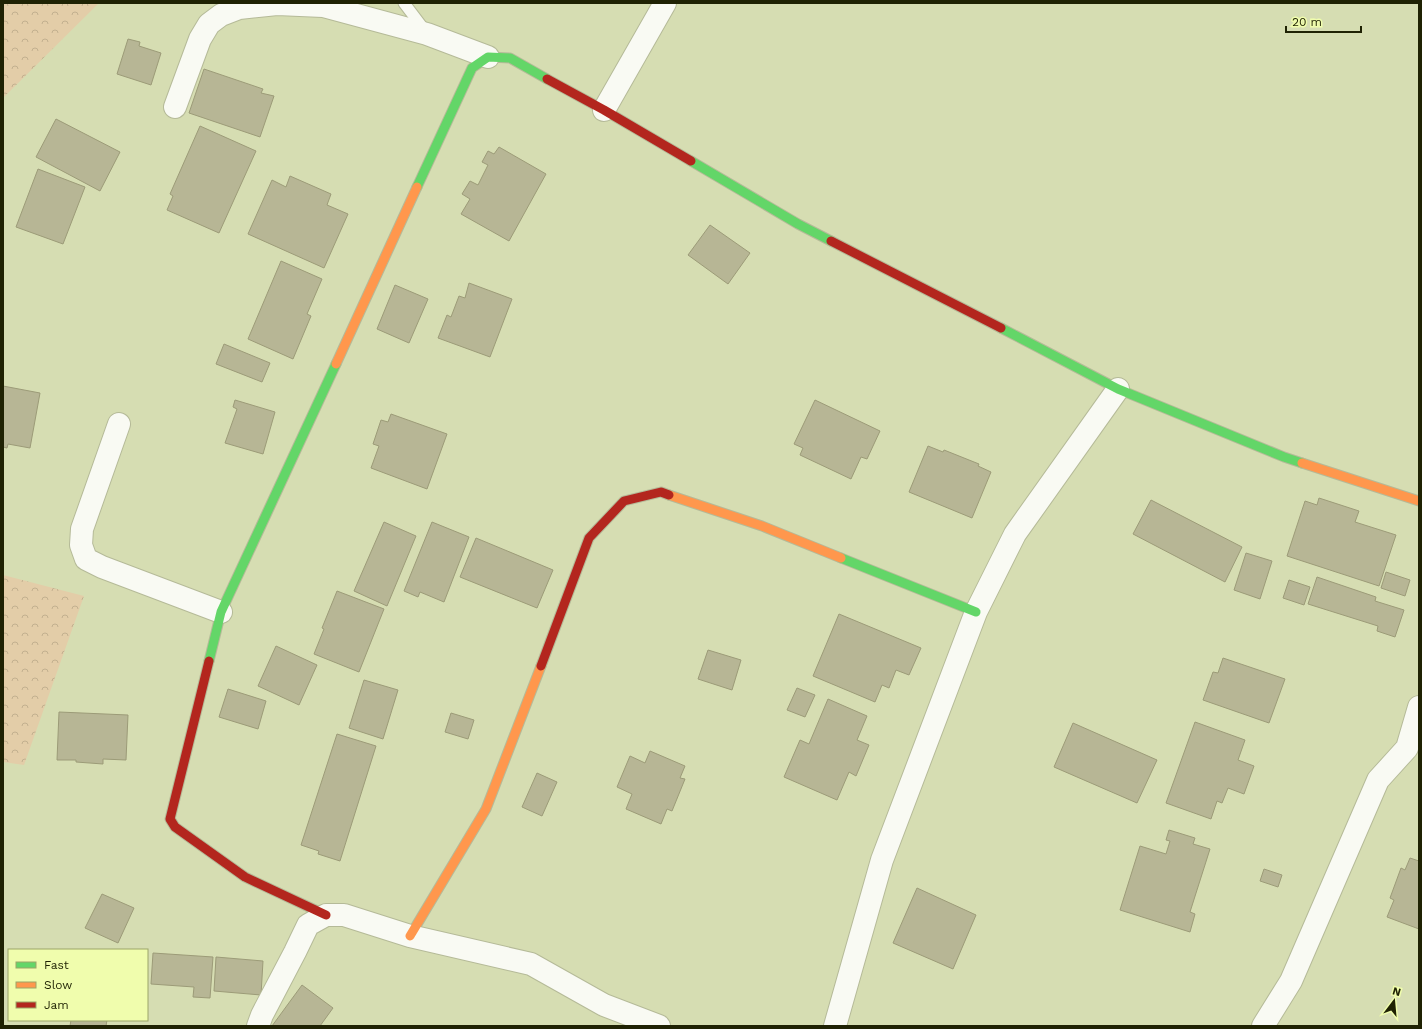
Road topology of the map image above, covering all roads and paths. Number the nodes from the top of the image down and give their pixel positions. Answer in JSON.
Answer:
{"nodes":[{"id":1,"x":404,"y":3,"type":"edge"},
{"id":2,"x":665,"y":3,"type":"edge"},
{"id":3,"x":427,"y":34,"type":"junction"},
{"id":4,"x":488,"y":57,"type":"junction"},
{"id":5,"x":175,"y":107,"type":"dead end"},
{"id":6,"x":604,"y":110,"type":"junction"},
{"id":7,"x":1118,"y":389,"type":"junction"},
{"id":8,"x":119,"y":424,"type":"dead end"},
{"id":9,"x":1419,"y":501,"type":"edge"},
{"id":10,"x":221,"y":612,"type":"junction"},
{"id":11,"x":976,"y":612,"type":"junction"},
{"id":12,"x":1419,"y":707,"type":"edge"},
{"id":13,"x":326,"y":915,"type":"junction"},
{"id":14,"x":410,"y":936,"type":"junction"},
{"id":15,"x":258,"y":1026,"type":"edge"},
{"id":16,"x":659,"y":1026,"type":"edge"},
{"id":17,"x":835,"y":1026,"type":"edge"},
{"id":18,"x":1263,"y":1026,"type":"edge"}],
"edges":[{"from":1,"to":3,"type":"lane"},
{"from":2,"to":6,"type":"street"},
{"from":3,"to":4,"type":"street"},
{"from":3,"to":5,"type":"street"},
{"from":4,"to":6,"type":"street"},
{"from":4,"to":10,"type":"street"},
{"from":6,"to":7,"type":"street"},
{"from":7,"to":9,"type":"street"},
{"from":7,"to":11,"type":"street"},
{"from":8,"to":10,"type":"street"},
{"from":10,"to":13,"type":"street"},
{"from":11,"to":14,"type":"street"},
{"from":11,"to":17,"type":"street"},
{"from":12,"to":18,"type":"street"},
{"from":13,"to":14,"type":"street"},
{"from":13,"to":15,"type":"street"},
{"from":14,"to":16,"type":"street"}]}
